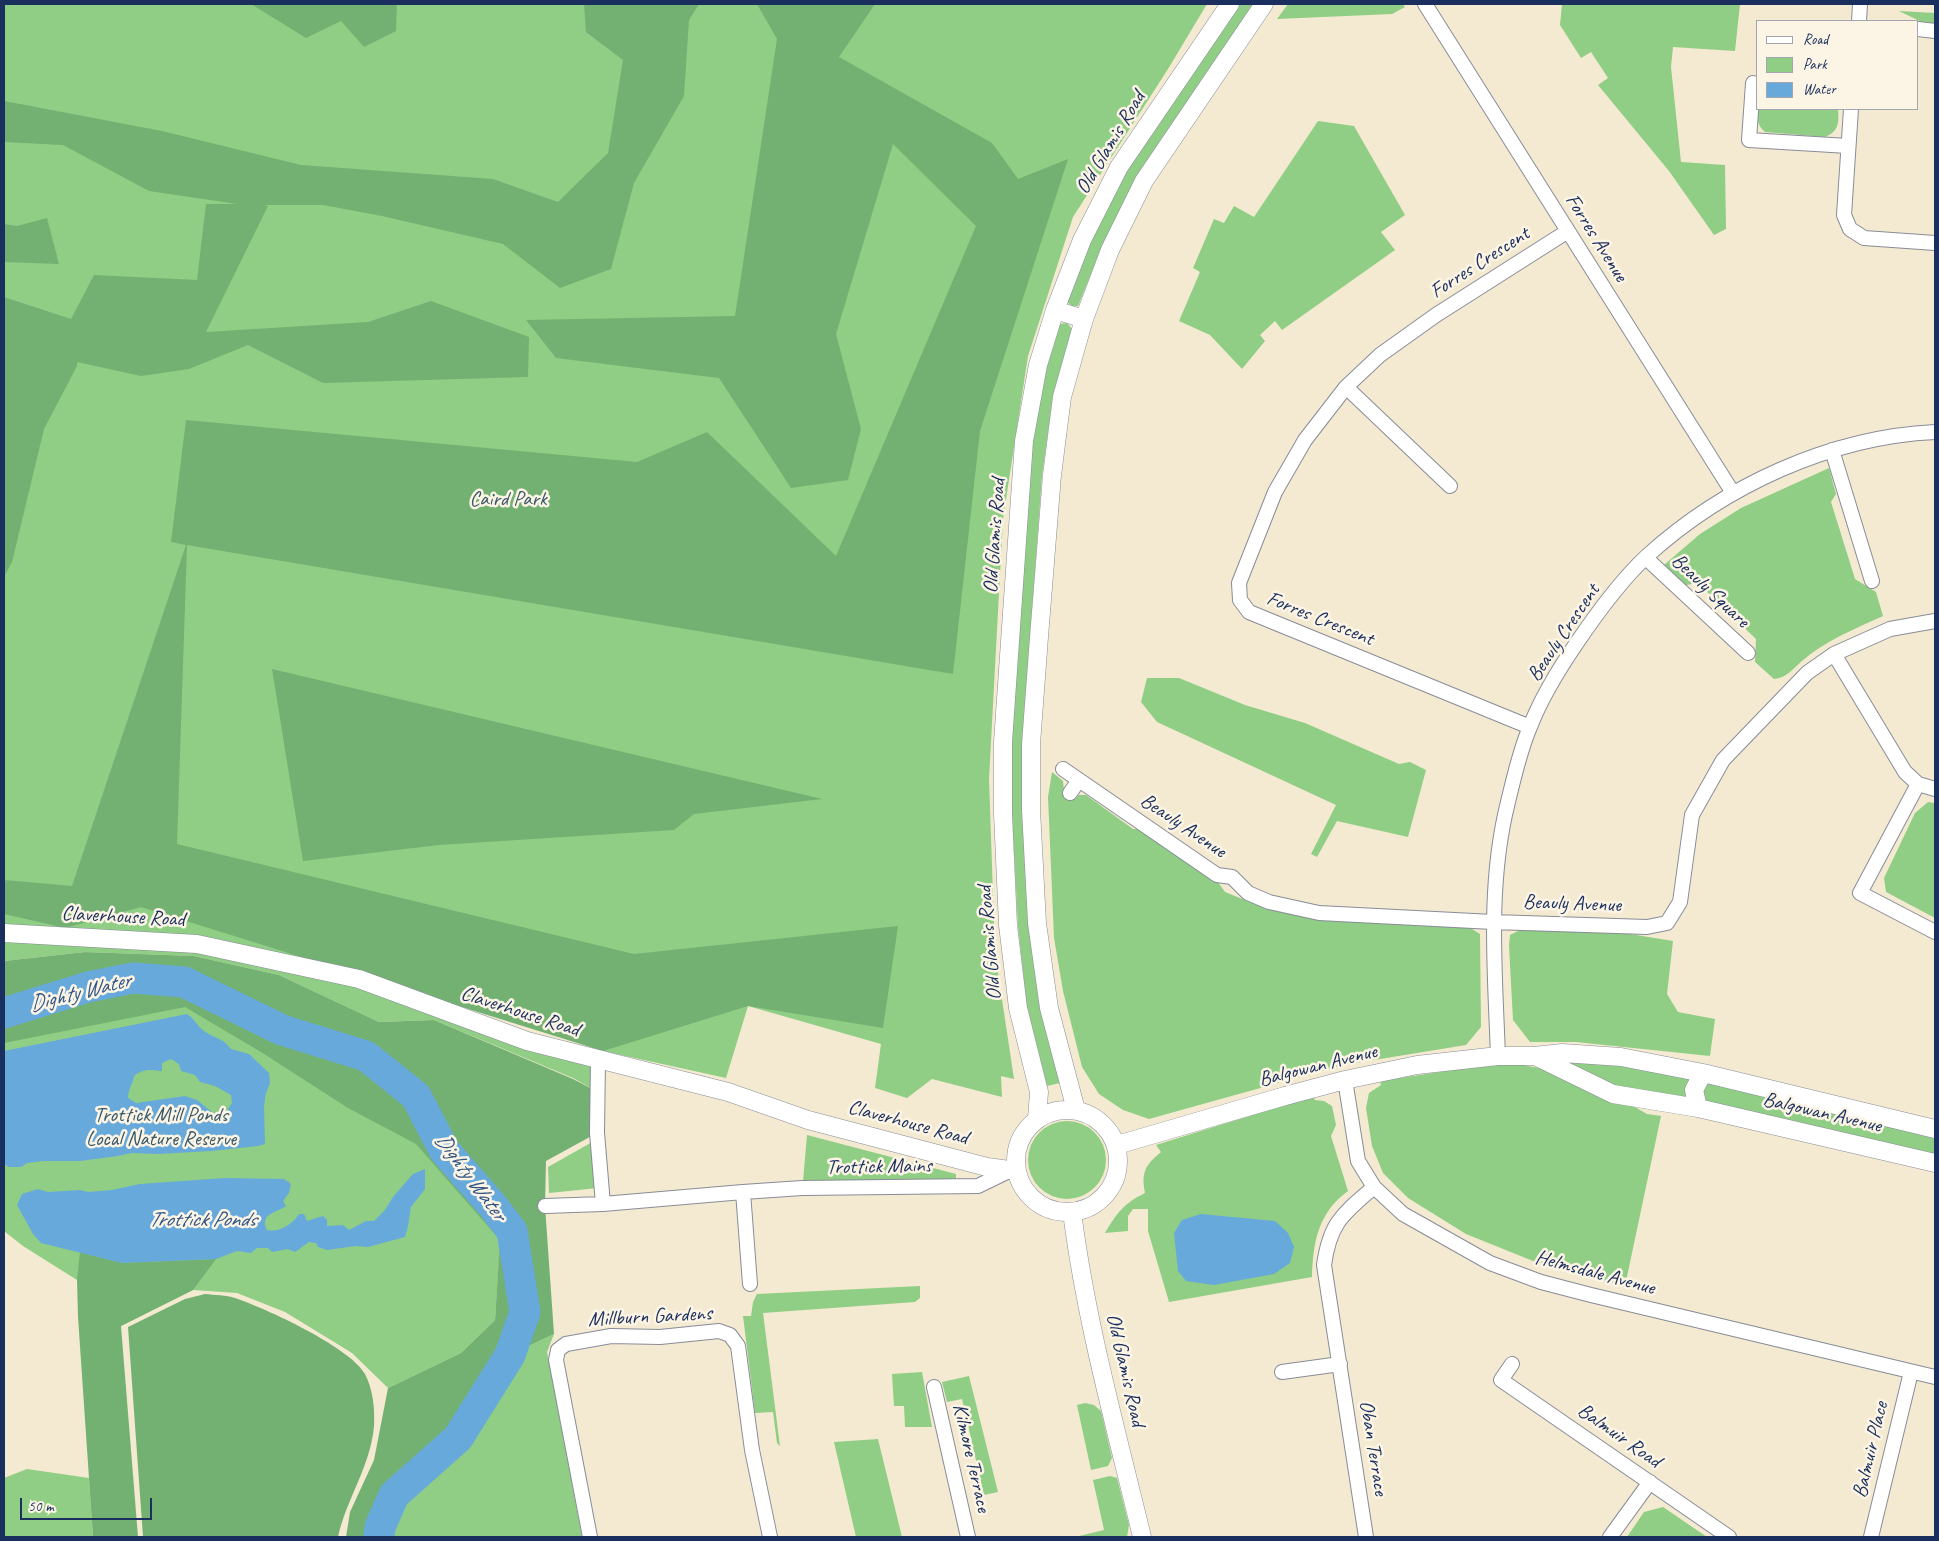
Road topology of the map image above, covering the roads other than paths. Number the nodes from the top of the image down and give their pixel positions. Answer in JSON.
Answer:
{"nodes":[{"id":1,"x":1230,"y":4,"type":"edge"},
{"id":2,"x":1264,"y":4,"type":"edge"},
{"id":3,"x":1425,"y":4,"type":"edge"},
{"id":4,"x":1860,"y":4,"type":"edge"},
{"id":5,"x":1859,"y":20,"type":"edge"},
{"id":6,"x":1919,"y":29,"type":"edge"},
{"id":7,"x":1935,"y":31,"type":"edge"},
{"id":8,"x":1756,"y":84,"type":"edge"},
{"id":9,"x":1851,"y":110,"type":"edge"},
{"id":10,"x":1848,"y":146,"type":"junction"},
{"id":11,"x":1568,"y":230,"type":"junction"},
{"id":12,"x":1935,"y":242,"type":"edge"},
{"id":13,"x":1055,"y":310,"type":"junction"},
{"id":14,"x":1084,"y":320,"type":"junction"},
{"id":15,"x":1346,"y":388,"type":"junction"},
{"id":16,"x":1935,"y":432,"type":"edge"},
{"id":17,"x":1832,"y":450,"type":"junction"},
{"id":18,"x":1450,"y":486,"type":"dead end"},
{"id":19,"x":1733,"y":493,"type":"junction"},
{"id":20,"x":1646,"y":558,"type":"junction"},
{"id":21,"x":1872,"y":581,"type":"dead end"},
{"id":22,"x":1935,"y":621,"type":"edge"},
{"id":23,"x":1748,"y":653,"type":"dead end"},
{"id":24,"x":1834,"y":654,"type":"junction"},
{"id":25,"x":1530,"y":727,"type":"junction"},
{"id":26,"x":1064,"y":769,"type":"dead end"},
{"id":27,"x":1079,"y":780,"type":"junction"},
{"id":28,"x":1918,"y":784,"type":"junction"},
{"id":29,"x":1935,"y":789,"type":"edge"},
{"id":30,"x":1070,"y":793,"type":"dead end"},
{"id":31,"x":1493,"y":922,"type":"junction"},
{"id":32,"x":1935,"y":932,"type":"edge"},
{"id":33,"x":4,"y":933,"type":"edge"},
{"id":34,"x":1498,"y":1056,"type":"junction"},
{"id":35,"x":1534,"y":1056,"type":"junction"},
{"id":36,"x":598,"y":1060,"type":"junction"},
{"id":37,"x":1703,"y":1073,"type":"junction"},
{"id":38,"x":1345,"y":1080,"type":"junction"},
{"id":39,"x":1698,"y":1108,"type":"junction"},
{"id":40,"x":1076,"y":1110,"type":"junction"},
{"id":41,"x":1037,"y":1119,"type":"junction"},
{"id":42,"x":1935,"y":1129,"type":"edge"},
{"id":43,"x":1117,"y":1145,"type":"junction"},
{"id":44,"x":1935,"y":1163,"type":"edge"},
{"id":45,"x":1014,"y":1171,"type":"junction"},
{"id":46,"x":1374,"y":1187,"type":"junction"},
{"id":47,"x":743,"y":1192,"type":"junction"},
{"id":48,"x":603,"y":1204,"type":"junction"},
{"id":49,"x":545,"y":1206,"type":"dead end"},
{"id":50,"x":1072,"y":1212,"type":"junction"},
{"id":51,"x":750,"y":1284,"type":"dead end"},
{"id":52,"x":1340,"y":1364,"type":"junction"},
{"id":53,"x":1512,"y":1364,"type":"dead end"},
{"id":54,"x":1282,"y":1372,"type":"dead end"},
{"id":55,"x":1911,"y":1372,"type":"junction"},
{"id":56,"x":1935,"y":1378,"type":"edge"},
{"id":57,"x":934,"y":1387,"type":"dead end"},
{"id":58,"x":1650,"y":1482,"type":"junction"},
{"id":59,"x":590,"y":1537,"type":"edge"},
{"id":60,"x":770,"y":1537,"type":"edge"},
{"id":61,"x":968,"y":1537,"type":"edge"},
{"id":62,"x":1142,"y":1537,"type":"edge"},
{"id":63,"x":1366,"y":1537,"type":"edge"},
{"id":64,"x":1610,"y":1537,"type":"edge"},
{"id":65,"x":1730,"y":1537,"type":"edge"},
{"id":66,"x":1871,"y":1537,"type":"edge"}],
"edges":[{"from":1,"to":13,"type":"street","name":"Old Glamis Road"},
{"from":2,"to":14,"type":"street"},
{"from":3,"to":11,"type":"street","name":"Forres Avenue"},
{"from":4,"to":5,"type":"street"},
{"from":6,"to":7,"type":"street"},
{"from":8,"to":10,"type":"street"},
{"from":9,"to":10,"type":"street"},
{"from":10,"to":12,"type":"street"},
{"from":11,"to":15,"type":"street","name":"Forres Crescent"},
{"from":11,"to":19,"type":"street","name":"Forres Avenue"},
{"from":13,"to":14,"type":"street"},
{"from":13,"to":41,"type":"street","name":"Old Glamis Road"},
{"from":14,"to":40,"type":"street"},
{"from":15,"to":18,"type":"street"},
{"from":15,"to":25,"type":"street","name":"Forres Crescent"},
{"from":16,"to":17,"type":"street","name":"Beauly Crescent"},
{"from":17,"to":19,"type":"street","name":"Beauly Crescent"},
{"from":17,"to":21,"type":"street"},
{"from":19,"to":20,"type":"street","name":"Beauly Crescent"},
{"from":20,"to":23,"type":"street","name":"Beauly Square"},
{"from":20,"to":25,"type":"street","name":"Beauly Crescent"},
{"from":22,"to":24,"type":"street","name":"Beauly Avenue"},
{"from":24,"to":28,"type":"street"},
{"from":24,"to":31,"type":"street","name":"Beauly Avenue"},
{"from":25,"to":31,"type":"street","name":"Beauly Crescent"},
{"from":26,"to":27,"type":"street","name":"Beauly Avenue"},
{"from":27,"to":30,"type":"street"},
{"from":27,"to":31,"type":"street","name":"Beauly Avenue"},
{"from":28,"to":29,"type":"street"},
{"from":28,"to":32,"type":"street"},
{"from":31,"to":34,"type":"street","name":"Beauly Crescent"},
{"from":33,"to":36,"type":"street","name":"Claverhouse Road"},
{"from":34,"to":35,"type":"street","name":"Balgowan Avenue"},
{"from":34,"to":38,"type":"street","name":"Balgowan Avenue"},
{"from":35,"to":37,"type":"street","name":"Balgowan Avenue"},
{"from":35,"to":39,"type":"street","name":"Balgowan Avenue"},
{"from":36,"to":45,"type":"street","name":"Claverhouse Road"},
{"from":36,"to":48,"type":"street"},
{"from":37,"to":39,"type":"street"},
{"from":37,"to":42,"type":"street","name":"Balgowan Avenue"},
{"from":38,"to":43,"type":"street","name":"Balgowan Avenue"},
{"from":38,"to":46,"type":"street","name":"Helmsdale Avenue"},
{"from":39,"to":44,"type":"street","name":"Balgowan Avenue"},
{"from":40,"to":41,"type":"street"},
{"from":40,"to":43,"type":"street"},
{"from":41,"to":45,"type":"street"},
{"from":43,"to":50,"type":"street"},
{"from":45,"to":47,"type":"street","name":"Trottick Mains"},
{"from":45,"to":50,"type":"street"},
{"from":46,"to":52,"type":"street","name":"Oban Terrace"},
{"from":46,"to":55,"type":"street","name":"Helmsdale Avenue"},
{"from":47,"to":48,"type":"street","name":"Trottick Mains"},
{"from":47,"to":51,"type":"street"},
{"from":48,"to":49,"type":"street","name":"Trottick Mains"},
{"from":50,"to":62,"type":"street","name":"Old Glamis Road"},
{"from":52,"to":54,"type":"street"},
{"from":52,"to":63,"type":"street","name":"Oban Terrace"},
{"from":53,"to":58,"type":"street","name":"Balmuir Road"},
{"from":55,"to":56,"type":"street","name":"Helmsdale Avenue"},
{"from":55,"to":66,"type":"street","name":"Balmuir Place"},
{"from":57,"to":61,"type":"street","name":"Kilmore Terrace"},
{"from":58,"to":64,"type":"street"},
{"from":58,"to":65,"type":"street","name":"Balmuir Road"},
{"from":59,"to":60,"type":"street","name":"Millburn Gardens"}]}
